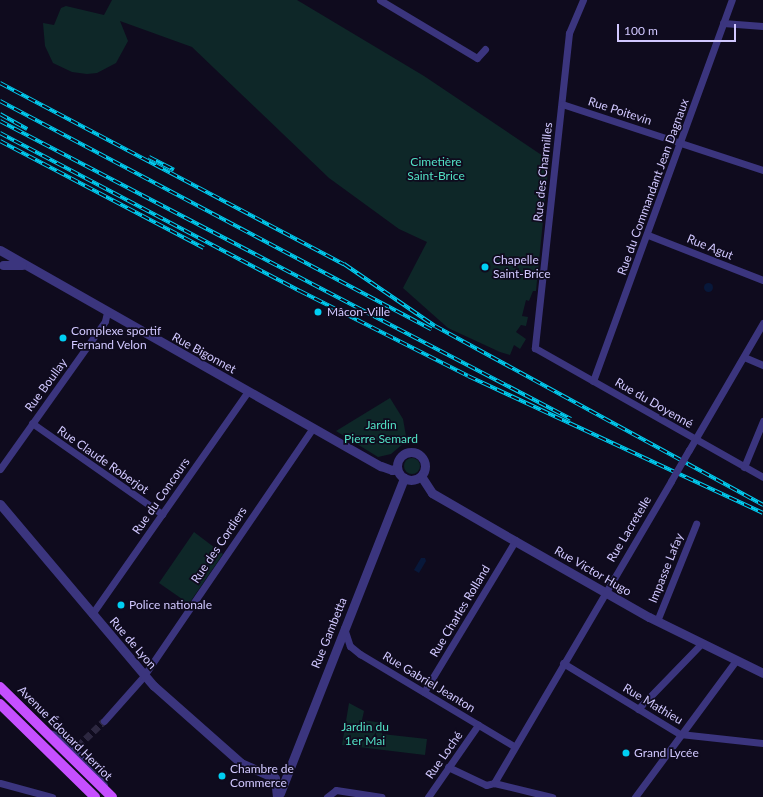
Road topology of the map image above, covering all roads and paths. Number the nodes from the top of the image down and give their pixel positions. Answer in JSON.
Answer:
{"nodes":[{"id":1,"x":380,"y":0,"type":"edge"},
{"id":2,"x":583,"y":0,"type":"edge"},
{"id":3,"x":732,"y":0,"type":"edge"},
{"id":4,"x":724,"y":23,"type":"junction"},
{"id":5,"x":763,"y":26,"type":"edge"},
{"id":6,"x":485,"y":49,"type":"dead end"},
{"id":7,"x":562,"y":104,"type":"junction"},
{"id":8,"x":681,"y":143,"type":"junction"},
{"id":9,"x":763,"y":170,"type":"edge"},
{"id":10,"x":648,"y":235,"type":"junction"},
{"id":11,"x":3,"y":252,"type":"edge"},
{"id":12,"x":2,"y":266,"type":"edge"},
{"id":13,"x":40,"y":272,"type":"junction"},
{"id":14,"x":763,"y":280,"type":"edge"},
{"id":15,"x":107,"y":312,"type":"junction"},
{"id":16,"x":763,"y":323,"type":"edge"},
{"id":17,"x":535,"y":348,"type":"joint"},
{"id":18,"x":744,"y":357,"type":"junction"},
{"id":19,"x":763,"y":364,"type":"edge"},
{"id":20,"x":593,"y":381,"type":"junction"},
{"id":21,"x":248,"y":391,"type":"junction"},
{"id":22,"x":763,"y":421,"type":"edge"},
{"id":23,"x":32,"y":423,"type":"junction"},
{"id":24,"x":313,"y":428,"type":"junction"},
{"id":25,"x":695,"y":439,"type":"junction"},
{"id":26,"x":744,"y":467,"type":"junction"},
{"id":27,"x":397,"y":468,"type":"junction"},
{"id":28,"x":0,"y":469,"type":"edge"},
{"id":29,"x":421,"y":476,"type":"junction"},
{"id":30,"x":763,"y":477,"type":"edge"},
{"id":31,"x":404,"y":478,"type":"junction"},
{"id":32,"x":0,"y":504,"type":"edge"},
{"id":33,"x":162,"y":514,"type":"junction"},
{"id":34,"x":696,"y":524,"type":"dead end"},
{"id":35,"x":515,"y":541,"type":"junction"},
{"id":36,"x":604,"y":591,"type":"junction"},
{"id":37,"x":92,"y":614,"type":"junction"},
{"id":38,"x":657,"y":621,"type":"junction"},
{"id":39,"x":344,"y":628,"type":"junction"},
{"id":40,"x":701,"y":644,"type":"junction"},
{"id":41,"x":735,"y":662,"type":"junction"},
{"id":42,"x":563,"y":663,"type":"junction"},
{"id":43,"x":763,"y":673,"type":"edge"},
{"id":44,"x":145,"y":674,"type":"junction"},
{"id":45,"x":0,"y":687,"type":"edge"},
{"id":46,"x":424,"y":692,"type":"junction"},
{"id":47,"x":0,"y":704,"type":"edge"},
{"id":48,"x":638,"y":709,"type":"junction"},
{"id":49,"x":106,"y":718,"type":"tunnel mouth"},
{"id":50,"x":478,"y":725,"type":"junction"},
{"id":51,"x":46,"y":732,"type":"junction"},
{"id":52,"x":682,"y":734,"type":"junction"},
{"id":53,"x":763,"y":743,"type":"edge"},
{"id":54,"x":514,"y":746,"type":"junction"},
{"id":55,"x":448,"y":767,"type":"junction"},
{"id":56,"x":287,"y":772,"type":"junction"},
{"id":57,"x":270,"y":775,"type":"junction"},
{"id":58,"x":494,"y":782,"type":"junction"},
{"id":59,"x":0,"y":783,"type":"edge"},
{"id":60,"x":528,"y":795,"type":"edge"},
{"id":61,"x":111,"y":796,"type":"edge"},
{"id":62,"x":52,"y":797,"type":"edge"},
{"id":63,"x":95,"y":797,"type":"edge"},
{"id":64,"x":278,"y":797,"type":"edge"},
{"id":65,"x":328,"y":797,"type":"edge"},
{"id":66,"x":381,"y":797,"type":"edge"},
{"id":67,"x":428,"y":797,"type":"edge"},
{"id":68,"x":552,"y":797,"type":"edge"},
{"id":69,"x":635,"y":797,"type":"edge"}],
"edges":[{"from":1,"to":6,"type":"street"},
{"from":2,"to":7,"type":"street","name":"Rue des Charmilles"},
{"from":3,"to":4,"type":"street","name":"Rue du Commandant Jean Dagnaux"},
{"from":4,"to":5,"type":"street"},
{"from":4,"to":8,"type":"street","name":"Rue du Commandant Jean Dagnaux"},
{"from":7,"to":8,"type":"street","name":"Rue Poitevin"},
{"from":7,"to":17,"type":"street","name":"Rue des Charmilles"},
{"from":8,"to":9,"type":"street","name":"Rue Poitevin"},
{"from":8,"to":10,"type":"street","name":"Rue du Commandant Jean Dagnaux"},
{"from":10,"to":14,"type":"street","name":"Rue Agut"},
{"from":10,"to":20,"type":"street","name":"Rue du Commandant Jean Dagnaux"},
{"from":11,"to":12,"type":"street"},
{"from":11,"to":13,"type":"street","name":"Rue Bigonnet"},
{"from":12,"to":13,"type":"street"},
{"from":13,"to":15,"type":"street","name":"Rue Bigonnet"},
{"from":15,"to":21,"type":"street","name":"Rue Bigonnet"},
{"from":15,"to":23,"type":"street","name":"Rue Boullay"},
{"from":16,"to":18,"type":"street","name":"Rue Lacretelle"},
{"from":17,"to":20,"type":"street","name":"Rue du Doyenné"},
{"from":18,"to":19,"type":"street"},
{"from":18,"to":25,"type":"street","name":"Rue Lacretelle"},
{"from":20,"to":25,"type":"street","name":"Rue du Doyenné"},
{"from":21,"to":24,"type":"street","name":"Rue Bigonnet"},
{"from":21,"to":33,"type":"street","name":"Rue du Concours"},
{"from":22,"to":26,"type":"street"},
{"from":23,"to":28,"type":"street","name":"Rue Boullay"},
{"from":23,"to":33,"type":"street","name":"Rue Claude Roberjot"},
{"from":24,"to":27,"type":"street","name":"Rue Bigonnet"},
{"from":24,"to":44,"type":"street","name":"Rue des Cordiers"},
{"from":25,"to":26,"type":"street","name":"Rue du Doyenné"},
{"from":25,"to":36,"type":"street","name":"Rue Lacretelle","bridge":true},
{"from":26,"to":30,"type":"street","name":"Rue du Doyenné"},
{"from":27,"to":29,"type":"street"},
{"from":27,"to":31,"type":"street"},
{"from":29,"to":31,"type":"street"},
{"from":29,"to":35,"type":"street","name":"Rue Victor Hugo"},
{"from":31,"to":39,"type":"street","name":"Rue Gambetta"},
{"from":32,"to":37,"type":"street","name":"Rue de Lyon"},
{"from":33,"to":37,"type":"street","name":"Rue du Concours"},
{"from":34,"to":38,"type":"street","name":"Impasse Lafay"},
{"from":35,"to":36,"type":"street","name":"Rue Victor Hugo"},
{"from":35,"to":46,"type":"street","name":"Rue Charles Rolland"},
{"from":36,"to":38,"type":"street","name":"Rue Victor Hugo"},
{"from":36,"to":42,"type":"street","name":"Rue Lacretelle"},
{"from":37,"to":44,"type":"street","name":"Rue de Lyon"},
{"from":38,"to":40,"type":"street","name":"Rue Victor Hugo"},
{"from":39,"to":46,"type":"street","name":"Rue Gabriel Jeanton"},
{"from":39,"to":56,"type":"street","name":"Rue Gambetta"},
{"from":40,"to":41,"type":"street","name":"Rue Victor Hugo"},
{"from":40,"to":48,"type":"street"},
{"from":41,"to":43,"type":"street","name":"Rue Victor Hugo"},
{"from":41,"to":52,"type":"street"},
{"from":42,"to":48,"type":"street","name":"Rue Mathieu"},
{"from":42,"to":54,"type":"street","name":"Rue Lacretelle"},
{"from":44,"to":49,"type":"street","name":"Rue des Cordiers"},
{"from":44,"to":57,"type":"street","name":"Rue de Lyon"},
{"from":45,"to":51,"type":"main road","name":"Avenue Édouard Herriot"},
{"from":46,"to":50,"type":"street","name":"Rue Gabriel Jeanton"},
{"from":47,"to":63,"type":"main road","name":"Avenue Édouard Herriot"},
{"from":48,"to":52,"type":"street","name":"Rue Mathieu"},
{"from":50,"to":54,"type":"street","name":"Rue Gabriel Jeanton"},
{"from":50,"to":55,"type":"street","name":"Rue Loché"},
{"from":51,"to":61,"type":"main road","name":"Avenue Édouard Herriot"},
{"from":51,"to":61,"type":"street"},
{"from":52,"to":53,"type":"street","name":"Rue Mathieu"},
{"from":52,"to":69,"type":"street"},
{"from":54,"to":58,"type":"street","name":"Rue Lacretelle"},
{"from":55,"to":58,"type":"street"},
{"from":55,"to":67,"type":"street","name":"Rue Loché"},
{"from":56,"to":57,"type":"street"},
{"from":56,"to":64,"type":"street","name":"Rue Gambetta"},
{"from":57,"to":64,"type":"street"},
{"from":58,"to":60,"type":"street"},
{"from":59,"to":62,"type":"street"},
{"from":60,"to":68,"type":"street"},
{"from":65,"to":66,"type":"street"}]}
